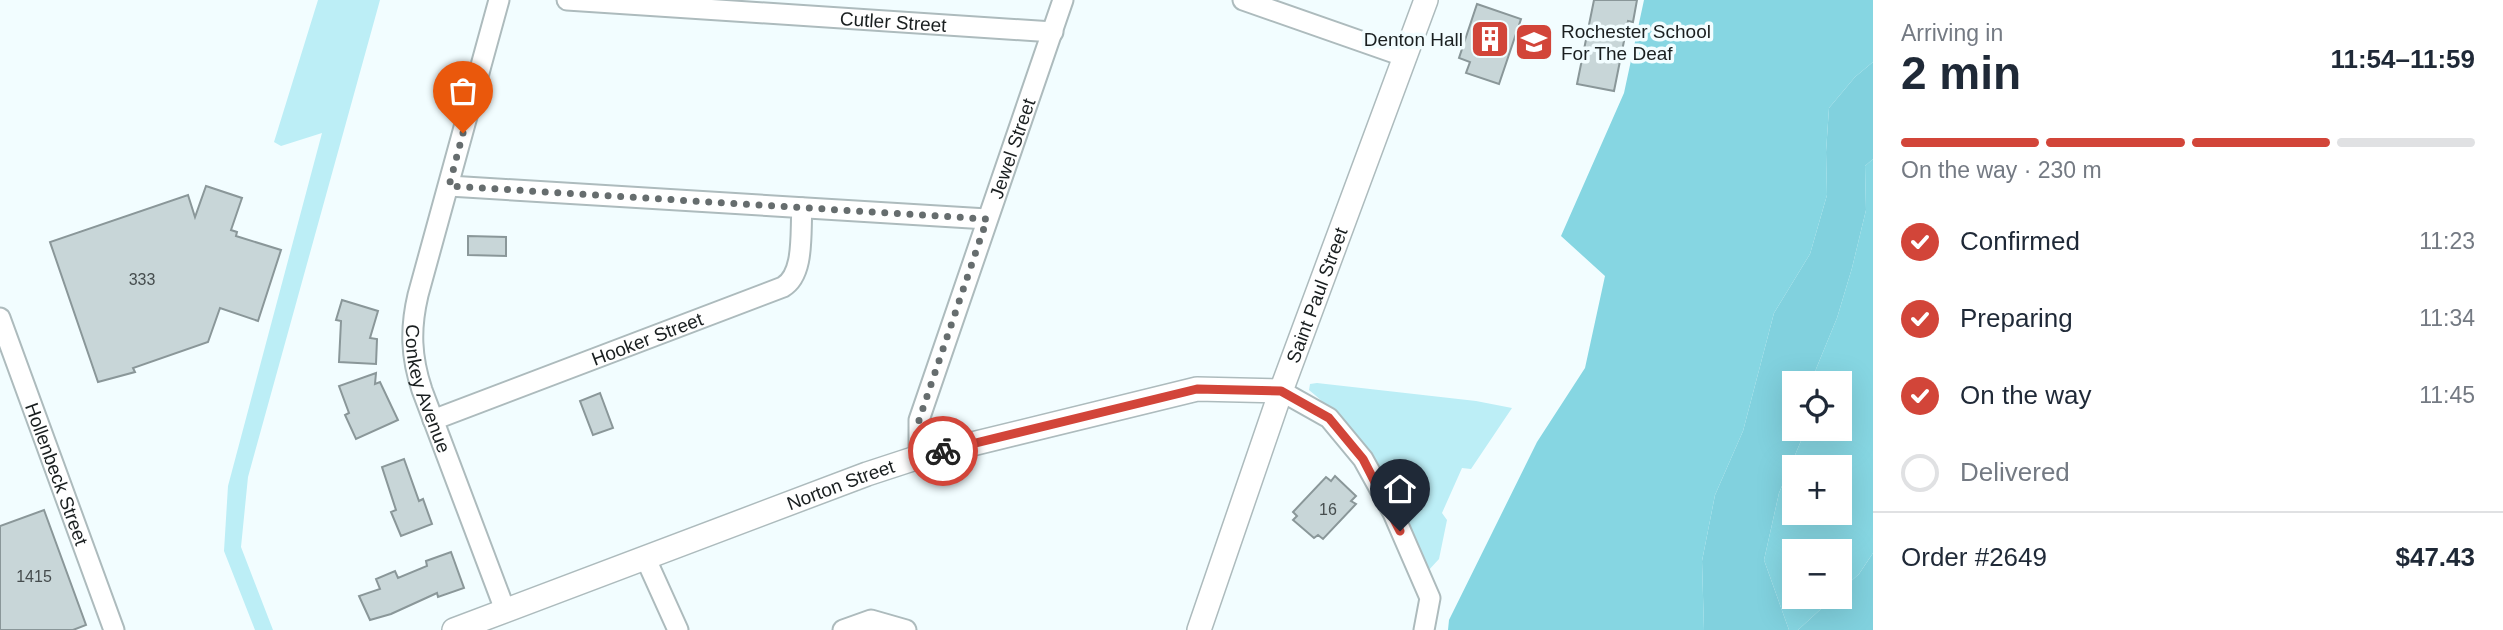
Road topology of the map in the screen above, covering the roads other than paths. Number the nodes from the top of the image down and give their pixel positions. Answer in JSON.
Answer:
{"nodes":[{"id":1,"x":499,"y":0,"type":"edge"},
{"id":2,"x":567,"y":0,"type":"edge"},
{"id":3,"x":1063,"y":0,"type":"edge"},
{"id":4,"x":1243,"y":0,"type":"edge"},
{"id":5,"x":1426,"y":0,"type":"edge"},
{"id":6,"x":1053,"y":32,"type":"junction"},
{"id":7,"x":1406,"y":57,"type":"junction"},
{"id":8,"x":449,"y":186,"type":"junction"},
{"id":9,"x":802,"y":208,"type":"junction"},
{"id":10,"x":987,"y":219,"type":"junction"},
{"id":11,"x":0,"y":318,"type":"edge"},
{"id":12,"x":1281,"y":391,"type":"junction"},
{"id":13,"x":433,"y":421,"type":"junction"},
{"id":14,"x":919,"y":457,"type":"junction"},
{"id":15,"x":645,"y":557,"type":"junction"},
{"id":16,"x":505,"y":610,"type":"junction"},
{"id":17,"x":114,"y":630,"type":"edge"},
{"id":18,"x":454,"y":630,"type":"edge"},
{"id":19,"x":678,"y":630,"type":"edge"},
{"id":20,"x":843,"y":630,"type":"edge"},
{"id":21,"x":906,"y":630,"type":"edge"},
{"id":22,"x":1199,"y":630,"type":"edge"},
{"id":23,"x":1424,"y":630,"type":"edge"}],
"edges":[{"from":1,"to":8,"type":"street","name":"Conkey Avenue"},
{"from":2,"to":6,"type":"street","name":"Cutler Street"},
{"from":3,"to":6,"type":"street","name":"Jewel Street"},
{"from":4,"to":7,"type":"street"},
{"from":5,"to":7,"type":"main road","name":"Saint Paul Street"},
{"from":6,"to":10,"type":"street","name":"Jewel Street"},
{"from":7,"to":12,"type":"main road","name":"Saint Paul Street"},
{"from":8,"to":9,"type":"street"},
{"from":8,"to":13,"type":"street","name":"Conkey Avenue"},
{"from":9,"to":10,"type":"street"},
{"from":9,"to":13,"type":"street","name":"Hooker Street"},
{"from":10,"to":14,"type":"street","name":"Jewel Street"},
{"from":11,"to":17,"type":"street","name":"Hollenbeck Street"},
{"from":12,"to":14,"type":"main road","name":"Norton Street"},
{"from":12,"to":22,"type":"main road","name":"Saint Paul Street"},
{"from":12,"to":23,"type":"street"},
{"from":13,"to":16,"type":"street","name":"Conkey Avenue"},
{"from":14,"to":15,"type":"main road","name":"Norton Street"},
{"from":15,"to":16,"type":"main road","name":"Norton Street"},
{"from":15,"to":19,"type":"street"},
{"from":16,"to":18,"type":"main road","name":"Norton Street"},
{"from":20,"to":21,"type":"street"}]}
